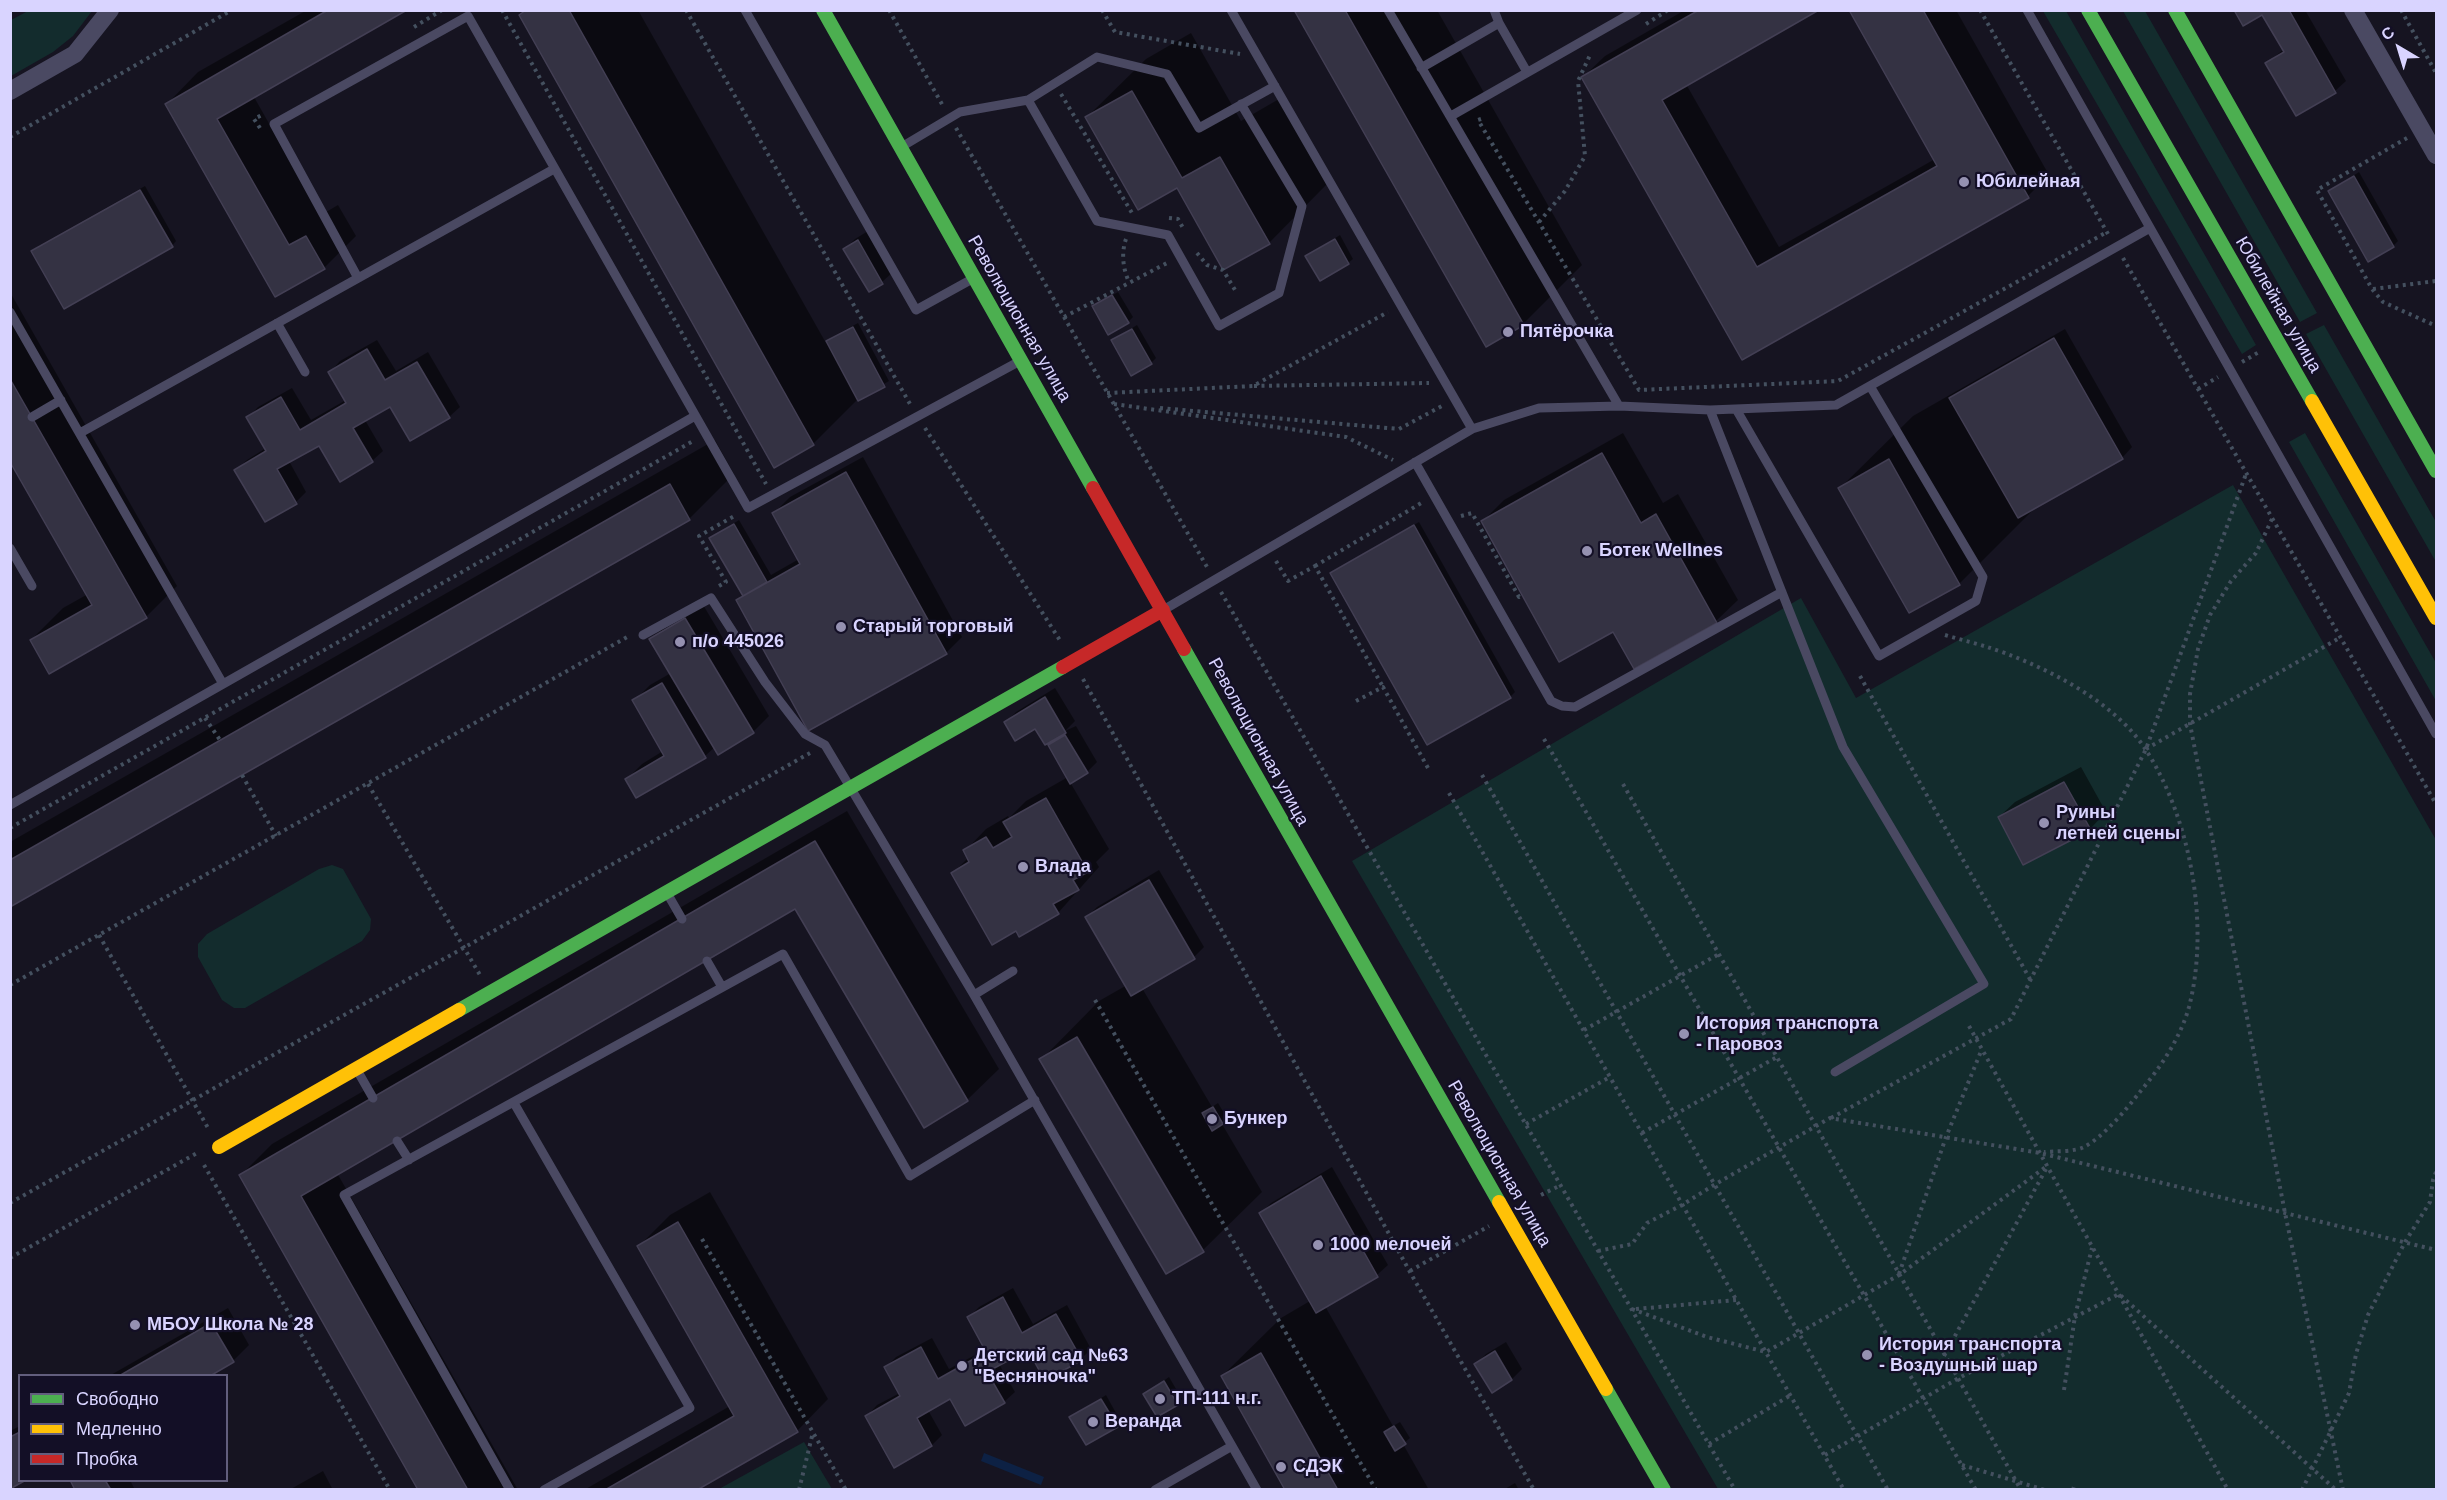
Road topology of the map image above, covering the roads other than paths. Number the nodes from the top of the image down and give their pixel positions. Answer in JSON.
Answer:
{"nodes":[{"id":1,"x":111,"y":10,"type":"edge"},
{"id":2,"x":745,"y":10,"type":"edge"},
{"id":3,"x":823,"y":10,"type":"edge"},
{"id":4,"x":1232,"y":10,"type":"edge"},
{"id":5,"x":1388,"y":10,"type":"edge"},
{"id":6,"x":1494,"y":10,"type":"edge"},
{"id":7,"x":1637,"y":10,"type":"edge"},
{"id":8,"x":2027,"y":10,"type":"edge"},
{"id":9,"x":2088,"y":10,"type":"edge"},
{"id":10,"x":2175,"y":10,"type":"edge"},
{"id":11,"x":2353,"y":10,"type":"edge"},
{"id":12,"x":1499,"y":23,"type":"junction"},
{"id":13,"x":1421,"y":68,"type":"junction"},
{"id":14,"x":1527,"y":72,"type":"junction"},
{"id":15,"x":1275,"y":86,"type":"junction"},
{"id":16,"x":10,"y":90,"type":"edge"},
{"id":17,"x":1028,"y":100,"type":"junction"},
{"id":18,"x":1241,"y":104,"type":"junction"},
{"id":19,"x":1451,"y":116,"type":"junction"},
{"id":20,"x":901,"y":147,"type":"junction"},
{"id":21,"x":2436,"y":155,"type":"edge"},
{"id":22,"x":554,"y":169,"type":"junction"},
{"id":23,"x":2150,"y":228,"type":"junction"},
{"id":24,"x":975,"y":277,"type":"junction"},
{"id":25,"x":358,"y":278,"type":"junction"},
{"id":26,"x":10,"y":312,"type":"edge"},
{"id":27,"x":277,"y":323,"type":"junction"},
{"id":28,"x":1022,"y":360,"type":"junction"},
{"id":29,"x":305,"y":372,"type":"dead end"},
{"id":30,"x":1870,"y":386,"type":"junction"},
{"id":31,"x":61,"y":400,"type":"junction"},
{"id":32,"x":1619,"y":406,"type":"junction"},
{"id":33,"x":1736,"y":409,"type":"junction"},
{"id":34,"x":1710,"y":410,"type":"junction"},
{"id":35,"x":695,"y":416,"type":"junction"},
{"id":36,"x":32,"y":417,"type":"dead end"},
{"id":37,"x":1472,"y":429,"type":"junction"},
{"id":38,"x":80,"y":433,"type":"junction"},
{"id":39,"x":1411,"y":465,"type":"junction"},
{"id":40,"x":2436,"y":471,"type":"edge"},
{"id":41,"x":10,"y":548,"type":"edge"},
{"id":42,"x":32,"y":586,"type":"dead end"},
{"id":43,"x":1782,"y":592,"type":"junction"},
{"id":44,"x":1162,"y":610,"type":"junction"},
{"id":45,"x":2436,"y":618,"type":"edge"},
{"id":46,"x":639,"y":634,"type":"road end"},
{"id":47,"x":223,"y":684,"type":"junction"},
{"id":48,"x":2436,"y":734,"type":"edge"},
{"id":49,"x":851,"y":789,"type":"junction"},
{"id":50,"x":10,"y":804,"type":"edge"},
{"id":51,"x":666,"y":891,"type":"junction"},
{"id":52,"x":682,"y":919,"type":"dead end"},
{"id":53,"x":707,"y":961,"type":"dead end"},
{"id":54,"x":1012,"y":971,"type":"dead end"},
{"id":55,"x":722,"y":987,"type":"junction"},
{"id":56,"x":974,"y":995,"type":"junction"},
{"id":57,"x":356,"y":1068,"type":"junction"},
{"id":58,"x":1835,"y":1072,"type":"dead end"},
{"id":59,"x":373,"y":1098,"type":"dead end"},
{"id":60,"x":1035,"y":1100,"type":"junction"},
{"id":61,"x":514,"y":1103,"type":"junction"},
{"id":62,"x":397,"y":1141,"type":"dead end"},
{"id":63,"x":219,"y":1147,"type":"road end"},
{"id":64,"x":409,"y":1160,"type":"junction"},
{"id":65,"x":1233,"y":1446,"type":"junction"},
{"id":66,"x":510,"y":1490,"type":"edge"},
{"id":67,"x":544,"y":1490,"type":"edge"},
{"id":68,"x":1155,"y":1490,"type":"edge"},
{"id":69,"x":1257,"y":1490,"type":"edge"},
{"id":70,"x":1664,"y":1490,"type":"edge"}],
"edges":[{"from":1,"to":16,"type":"street"},
{"from":2,"to":24,"type":"lane"},
{"from":3,"to":20,"type":"main road","name":"Революционная улица"},
{"from":4,"to":15,"type":"lane"},
{"from":5,"to":13,"type":"lane"},
{"from":6,"to":12,"type":"lane"},
{"from":7,"to":14,"type":"lane"},
{"from":8,"to":23,"type":"lane"},
{"from":9,"to":45,"type":"main road","name":"Юбилейная улица"},
{"from":10,"to":40,"type":"main road"},
{"from":11,"to":21,"type":"street"},
{"from":12,"to":13,"type":"lane"},
{"from":12,"to":14,"type":"lane"},
{"from":13,"to":19,"type":"lane"},
{"from":14,"to":19,"type":"lane"},
{"from":15,"to":18,"type":"lane"},
{"from":15,"to":37,"type":"lane"},
{"from":17,"to":18,"type":"lane"},
{"from":17,"to":18,"type":"lane"},
{"from":17,"to":20,"type":"lane"},
{"from":19,"to":32,"type":"lane"},
{"from":20,"to":24,"type":"main road","name":"Революционная улица"},
{"from":22,"to":25,"type":"lane"},
{"from":22,"to":25,"type":"lane"},
{"from":22,"to":35,"type":"lane"},
{"from":23,"to":30,"type":"lane"},
{"from":23,"to":48,"type":"lane"},
{"from":24,"to":28,"type":"main road","name":"Революционная улица"},
{"from":25,"to":27,"type":"lane"},
{"from":26,"to":31,"type":"lane"},
{"from":27,"to":29,"type":"lane"},
{"from":27,"to":38,"type":"lane"},
{"from":28,"to":35,"type":"lane"},
{"from":28,"to":44,"type":"main road","name":"Революционная улица"},
{"from":30,"to":33,"type":"lane"},
{"from":30,"to":33,"type":"lane"},
{"from":31,"to":36,"type":"lane"},
{"from":31,"to":38,"type":"lane"},
{"from":32,"to":34,"type":"lane"},
{"from":32,"to":37,"type":"lane"},
{"from":33,"to":34,"type":"lane"},
{"from":34,"to":43,"type":"lane"},
{"from":35,"to":47,"type":"lane"},
{"from":37,"to":39,"type":"lane"},
{"from":38,"to":47,"type":"lane"},
{"from":39,"to":43,"type":"lane"},
{"from":39,"to":44,"type":"lane"},
{"from":41,"to":42,"type":"lane"},
{"from":43,"to":58,"type":"lane"},
{"from":44,"to":49,"type":"main road"},
{"from":44,"to":70,"type":"main road","name":"Революционная улица"},
{"from":46,"to":49,"type":"lane"},
{"from":47,"to":50,"type":"lane"},
{"from":49,"to":51,"type":"main road"},
{"from":49,"to":56,"type":"lane"},
{"from":51,"to":52,"type":"lane"},
{"from":51,"to":57,"type":"main road"},
{"from":53,"to":55,"type":"lane"},
{"from":54,"to":56,"type":"lane"},
{"from":55,"to":60,"type":"lane"},
{"from":55,"to":61,"type":"lane"},
{"from":56,"to":60,"type":"lane"},
{"from":57,"to":59,"type":"lane"},
{"from":57,"to":63,"type":"main road"},
{"from":60,"to":65,"type":"lane"},
{"from":61,"to":64,"type":"lane"},
{"from":61,"to":67,"type":"lane"},
{"from":62,"to":64,"type":"lane"},
{"from":64,"to":66,"type":"lane"},
{"from":65,"to":68,"type":"lane"},
{"from":65,"to":69,"type":"lane"}]}
